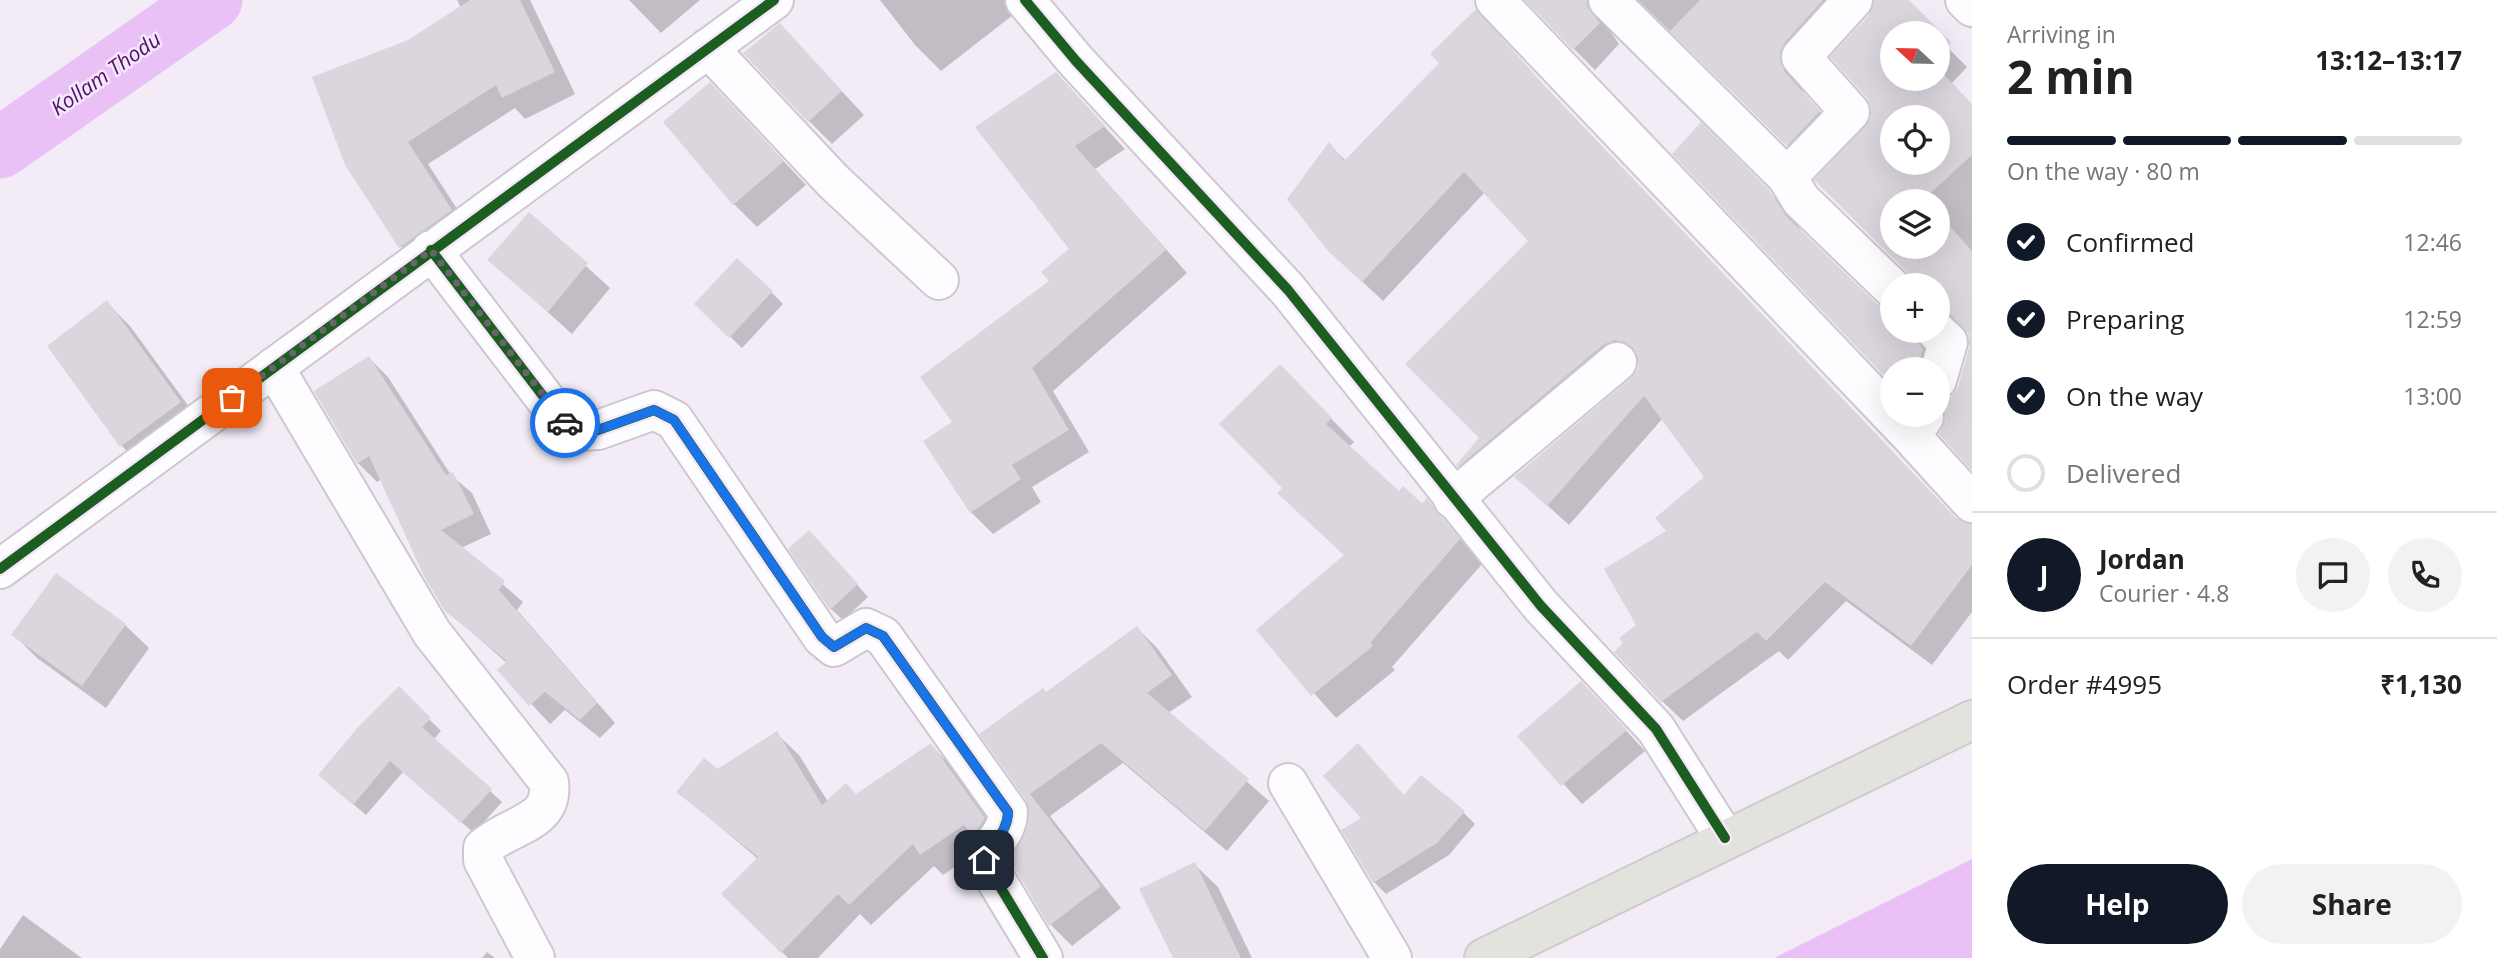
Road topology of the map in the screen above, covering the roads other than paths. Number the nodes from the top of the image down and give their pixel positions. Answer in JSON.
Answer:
{"nodes":[{"id":1,"x":774,"y":0,"type":"edge"},
{"id":2,"x":1025,"y":0,"type":"edge"},
{"id":3,"x":1495,"y":0,"type":"edge"},
{"id":4,"x":1608,"y":0,"type":"edge"},
{"id":5,"x":1853,"y":0,"type":"edge"},
{"id":6,"x":1965,"y":0,"type":"edge"},
{"id":7,"x":1972,"y":7,"type":"edge"},
{"id":8,"x":708,"y":47,"type":"junction"},
{"id":9,"x":1787,"y":177,"type":"junction"},
{"id":10,"x":431,"y":250,"type":"junction"},
{"id":11,"x":1880,"y":276,"type":"edge"},
{"id":12,"x":939,"y":280,"type":"dead end"},
{"id":13,"x":1617,"y":362,"type":"dead end"},
{"id":14,"x":274,"y":367,"type":"junction"},
{"id":15,"x":1880,"y":388,"type":"edge"},
{"id":16,"x":1919,"y":427,"type":"edge"},
{"id":17,"x":1453,"y":499,"type":"junction"},
{"id":18,"x":1972,"y":503,"type":"edge"},
{"id":19,"x":0,"y":569,"type":"edge"},
{"id":20,"x":1972,"y":720,"type":"edge"},
{"id":21,"x":1288,"y":783,"type":"dead end"},
{"id":22,"x":1725,"y":838,"type":"junction"},
{"id":23,"x":534,"y":958,"type":"edge"},
{"id":24,"x":1043,"y":958,"type":"edge"},
{"id":25,"x":1392,"y":958,"type":"edge"},
{"id":26,"x":1484,"y":958,"type":"edge"}],
"edges":[{"from":1,"to":8,"type":"street"},
{"from":2,"to":17,"type":"street"},
{"from":3,"to":15,"type":"street"},
{"from":4,"to":9,"type":"street"},
{"from":5,"to":9,"type":"street"},
{"from":6,"to":7,"type":"street"},
{"from":8,"to":10,"type":"street"},
{"from":8,"to":12,"type":"street"},
{"from":9,"to":11,"type":"street"},
{"from":10,"to":14,"type":"street"},
{"from":10,"to":24,"type":"street"},
{"from":13,"to":17,"type":"street"},
{"from":14,"to":19,"type":"street"},
{"from":14,"to":23,"type":"street"},
{"from":16,"to":18,"type":"street"},
{"from":17,"to":22,"type":"street"},
{"from":20,"to":22,"type":"main road"},
{"from":21,"to":25,"type":"street"},
{"from":22,"to":26,"type":"main road"}]}
